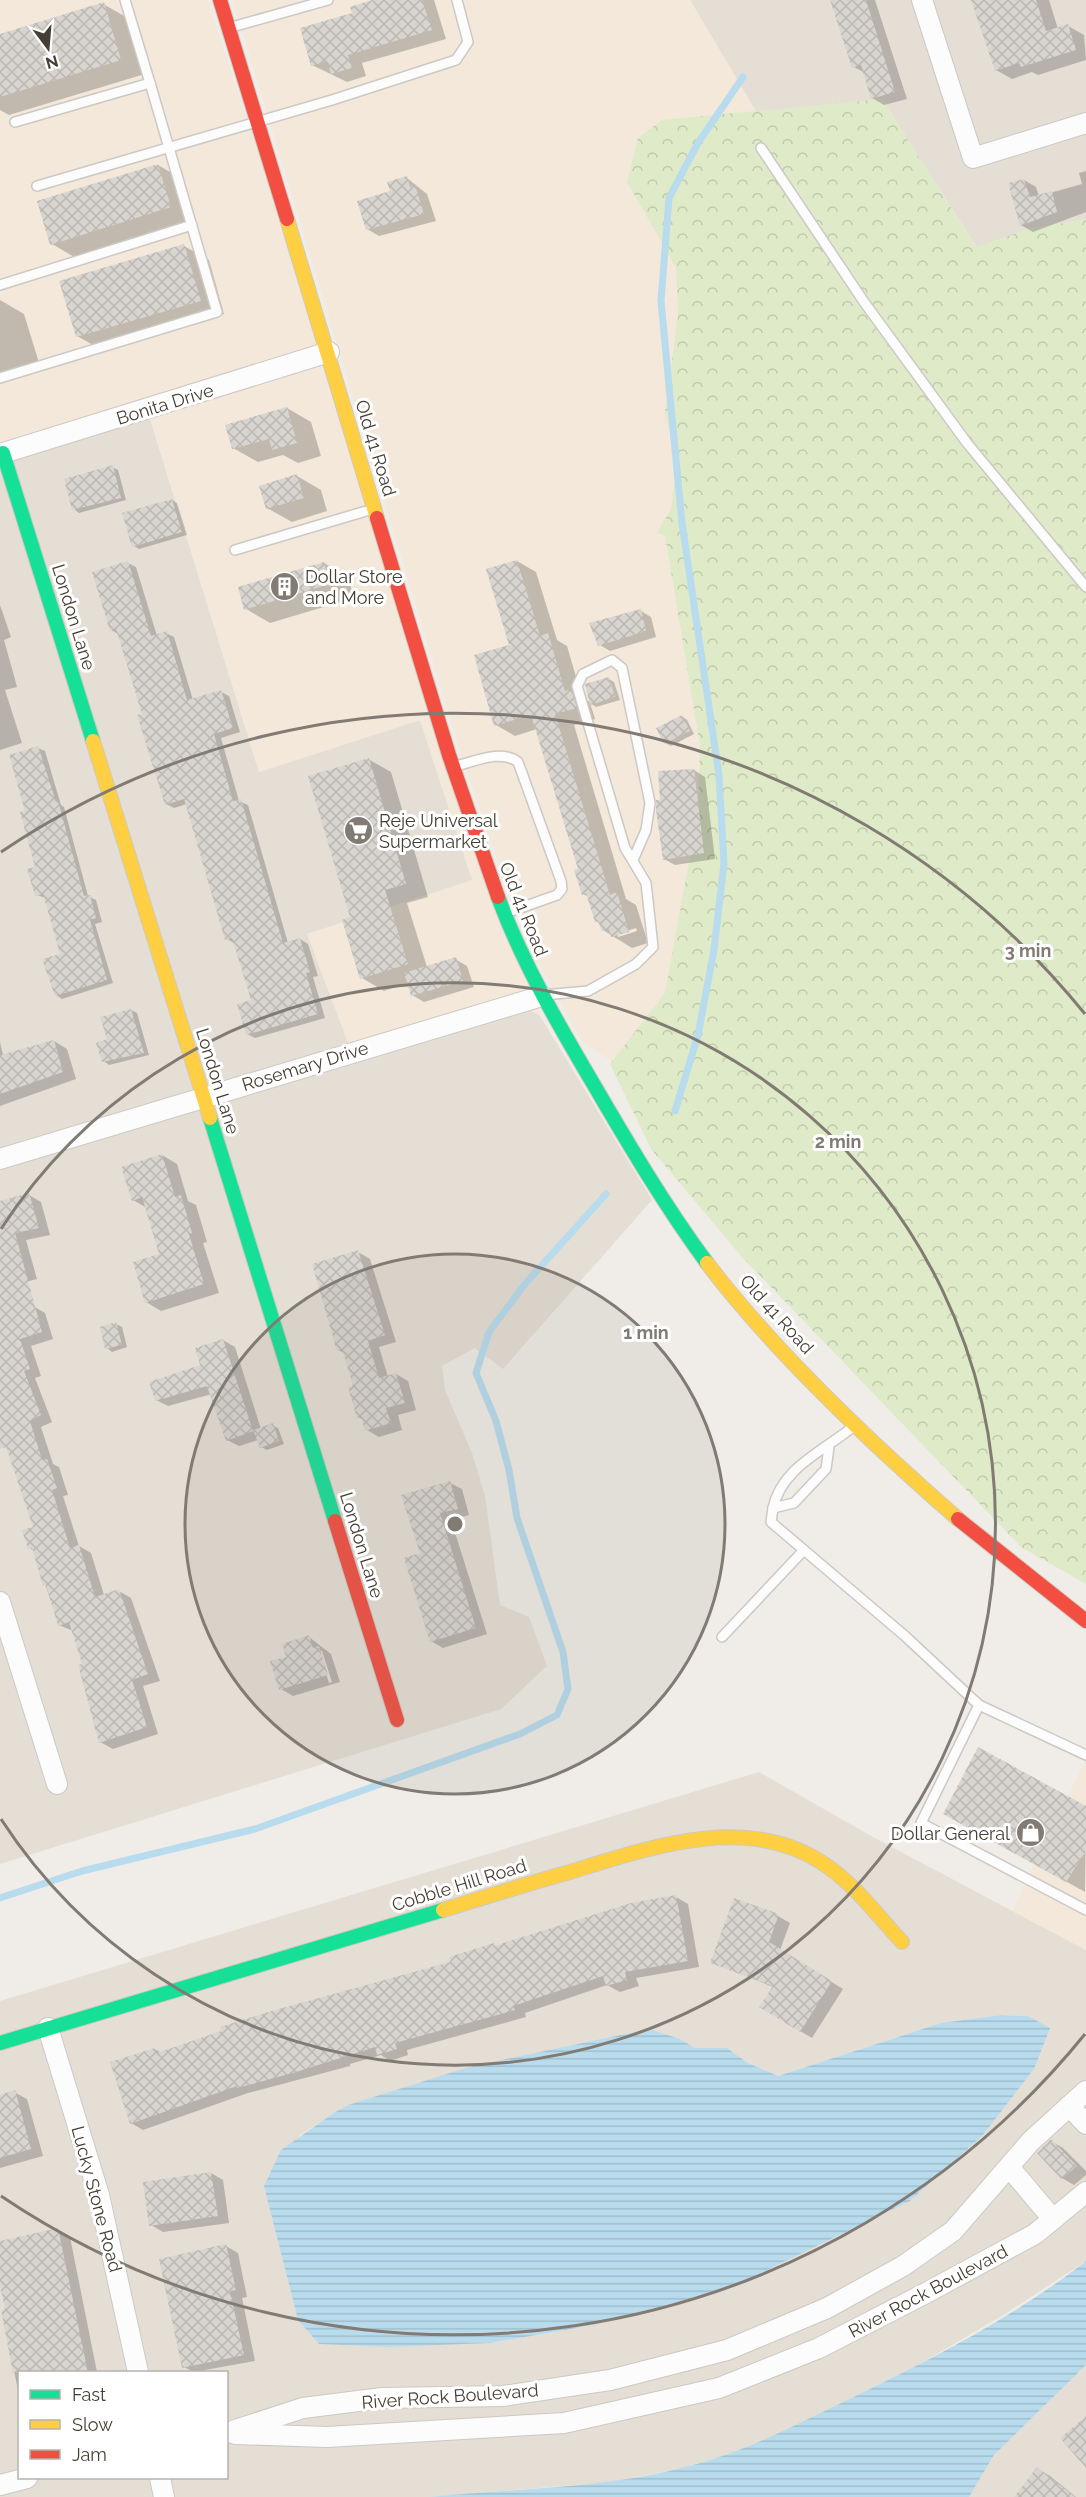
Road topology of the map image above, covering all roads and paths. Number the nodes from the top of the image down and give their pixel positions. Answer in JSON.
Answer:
{"nodes":[{"id":1,"x":125,"y":0,"type":"edge"},
{"id":2,"x":220,"y":0,"type":"edge"},
{"id":3,"x":328,"y":0,"type":"edge"},
{"id":4,"x":457,"y":0,"type":"edge"},
{"id":5,"x":922,"y":0,"type":"edge"},
{"id":6,"x":229,"y":28,"type":"junction"},
{"id":7,"x":150,"y":82,"type":"junction"},
{"id":8,"x":258,"y":121,"type":"junction"},
{"id":9,"x":15,"y":122,"type":"dead end"},
{"id":10,"x":1086,"y":123,"type":"edge"},
{"id":11,"x":169,"y":147,"type":"junction"},
{"id":12,"x":761,"y":148,"type":"dead end"},
{"id":13,"x":37,"y":186,"type":"dead end"},
{"id":14,"x":192,"y":225,"type":"junction"},
{"id":15,"x":0,"y":285,"type":"edge"},
{"id":16,"x":329,"y":352,"type":"junction"},
{"id":17,"x":0,"y":378,"type":"edge"},
{"id":18,"x":1,"y":451,"type":"edge"},
{"id":19,"x":375,"y":508,"type":"junction"},
{"id":20,"x":235,"y":550,"type":"dead end"},
{"id":21,"x":1086,"y":588,"type":"edge"},
{"id":22,"x":453,"y":766,"type":"junction"},
{"id":23,"x":633,"y":860,"type":"junction"},
{"id":24,"x":506,"y":913,"type":"junction"},
{"id":25,"x":542,"y":996,"type":"junction"},
{"id":26,"x":203,"y":1096,"type":"junction"},
{"id":27,"x":0,"y":1159,"type":"edge"},
{"id":28,"x":856,"y":1425,"type":"junction"},
{"id":29,"x":829,"y":1447,"type":"junction"},
{"id":30,"x":773,"y":1508,"type":"junction"},
{"id":31,"x":804,"y":1551,"type":"junction"},
{"id":32,"x":0,"y":1602,"type":"edge"},
{"id":33,"x":1086,"y":1621,"type":"edge"},
{"id":34,"x":722,"y":1637,"type":"dead end"},
{"id":35,"x":979,"y":1705,"type":"junction"},
{"id":36,"x":397,"y":1720,"type":"dead end"},
{"id":37,"x":1086,"y":1755,"type":"edge"},
{"id":38,"x":57,"y":1784,"type":"dead end"},
{"id":39,"x":1086,"y":1910,"type":"edge"},
{"id":40,"x":902,"y":1942,"type":"dead end"},
{"id":41,"x":48,"y":2028,"type":"junction"},
{"id":42,"x":0,"y":2043,"type":"edge"},
{"id":43,"x":1086,"y":2091,"type":"edge"},
{"id":44,"x":1069,"y":2106,"type":"junction"},
{"id":45,"x":1086,"y":2124,"type":"edge"},
{"id":46,"x":1009,"y":2167,"type":"junction"},
{"id":47,"x":1086,"y":2192,"type":"edge"},
{"id":48,"x":1053,"y":2219,"type":"junction"},
{"id":49,"x":138,"y":2371,"type":"edge"},
{"id":50,"x":228,"y":2432,"type":"edge"},
{"id":51,"x":228,"y":2433,"type":"edge"},
{"id":52,"x":24,"y":2479,"type":"edge"},
{"id":53,"x":160,"y":2479,"type":"edge"},
{"id":54,"x":0,"y":2486,"type":"edge"},
{"id":55,"x":164,"y":2497,"type":"edge"}],
"edges":[{"from":1,"to":7,"type":"lane"},
{"from":2,"to":6,"type":"street","name":"Old 41 Road"},
{"from":3,"to":6,"type":"lane"},
{"from":4,"to":8,"type":"lane"},
{"from":5,"to":10,"type":"street"},
{"from":6,"to":8,"type":"street","name":"Old 41 Road"},
{"from":7,"to":9,"type":"lane"},
{"from":7,"to":11,"type":"lane"},
{"from":8,"to":11,"type":"lane"},
{"from":8,"to":16,"type":"street","name":"Old 41 Road"},
{"from":11,"to":13,"type":"lane"},
{"from":11,"to":14,"type":"lane"},
{"from":12,"to":21,"type":"lane"},
{"from":14,"to":15,"type":"lane"},
{"from":14,"to":17,"type":"lane"},
{"from":16,"to":18,"type":"street","name":"Bonita Drive"},
{"from":16,"to":19,"type":"street","name":"Old 41 Road"},
{"from":18,"to":26,"type":"street","name":"London Lane"},
{"from":19,"to":20,"type":"lane"},
{"from":19,"to":22,"type":"street","name":"Old 41 Road"},
{"from":22,"to":24,"type":"street","name":"Old 41 Road"},
{"from":22,"to":24,"type":"lane"},
{"from":23,"to":23,"type":"lane"},
{"from":23,"to":25,"type":"lane"},
{"from":24,"to":25,"type":"street","name":"Old 41 Road"},
{"from":25,"to":26,"type":"street","name":"Rosemary Drive"},
{"from":25,"to":28,"type":"street","name":"Old 41 Road"},
{"from":26,"to":27,"type":"street","name":"Rosemary Drive"},
{"from":26,"to":36,"type":"street","name":"London Lane"},
{"from":28,"to":29,"type":"lane"},
{"from":28,"to":33,"type":"street","name":"Old 41 Road"},
{"from":29,"to":30,"type":"lane"},
{"from":29,"to":30,"type":"lane"},
{"from":30,"to":31,"type":"lane"},
{"from":31,"to":34,"type":"lane"},
{"from":31,"to":35,"type":"lane"},
{"from":32,"to":38,"type":"street"},
{"from":35,"to":37,"type":"lane"},
{"from":35,"to":39,"type":"lane"},
{"from":40,"to":41,"type":"street","name":"Cobble Hill Road"},
{"from":41,"to":42,"type":"street","name":"Cobble Hill Road"},
{"from":41,"to":49,"type":"street","name":"Lucky Stone Road"},
{"from":43,"to":44,"type":"street","name":"River Rock Boulevard"},
{"from":44,"to":45,"type":"street"},
{"from":44,"to":46,"type":"street","name":"River Rock Boulevard"},
{"from":46,"to":48,"type":"street"},
{"from":46,"to":50,"type":"street","name":"River Rock Boulevard"},
{"from":47,"to":48,"type":"street","name":"River Rock Boulevard"},
{"from":48,"to":51,"type":"street","name":"River Rock Boulevard"},
{"from":52,"to":54,"type":"street"},
{"from":53,"to":55,"type":"street"}]}
